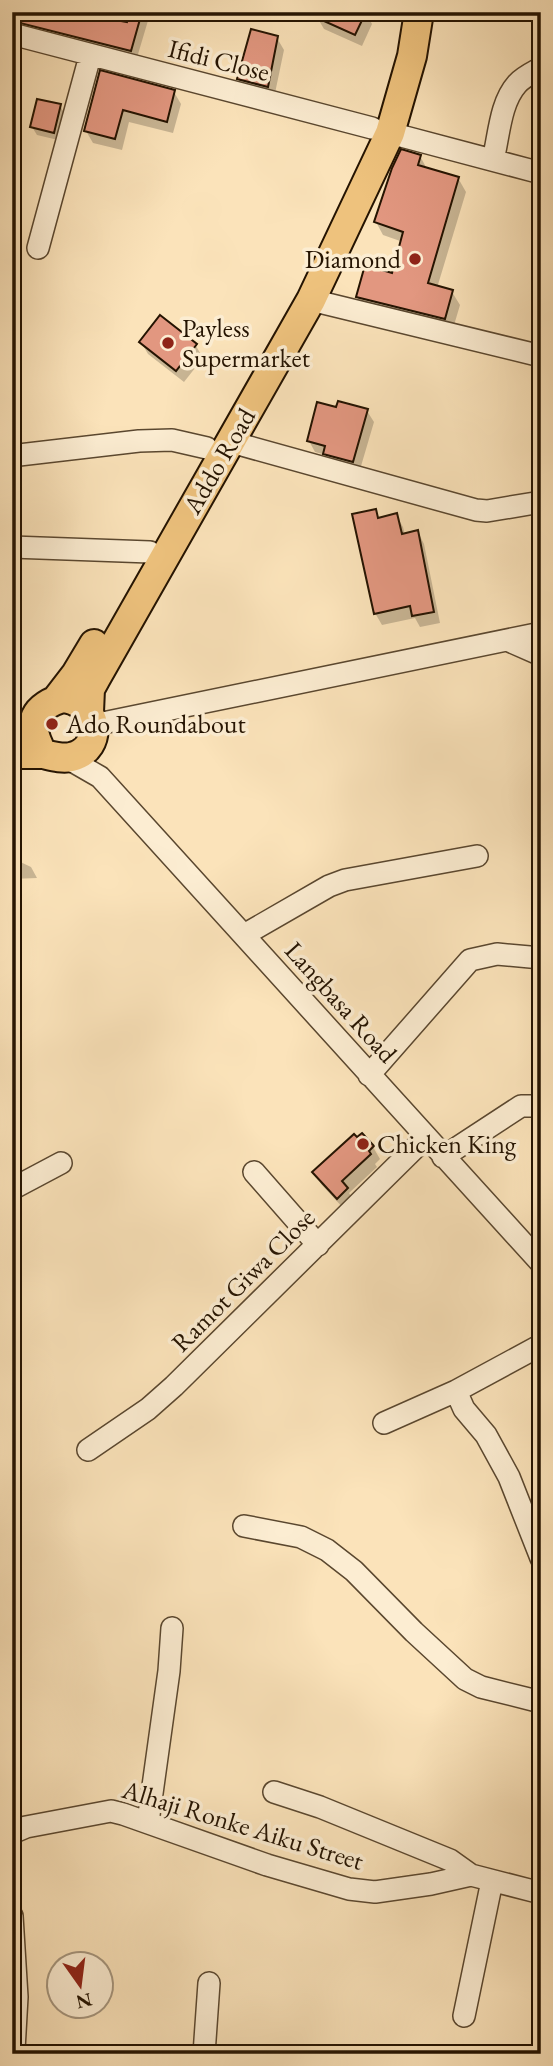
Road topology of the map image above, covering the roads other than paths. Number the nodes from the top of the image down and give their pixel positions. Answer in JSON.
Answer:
{"nodes":[{"id":1,"x":402,"y":12,"type":"edge"},
{"id":2,"x":419,"y":12,"type":"edge"},
{"id":3,"x":12,"y":34,"type":"edge"},
{"id":4,"x":90,"y":56,"type":"junction"},
{"id":5,"x":541,"y":68,"type":"edge"},
{"id":6,"x":381,"y":130,"type":"junction"},
{"id":7,"x":493,"y":160,"type":"junction"},
{"id":8,"x":541,"y":173,"type":"edge"},
{"id":9,"x":38,"y":248,"type":"dead end"},
{"id":10,"x":311,"y":300,"type":"junction"},
{"id":11,"x":541,"y":356,"type":"edge"},
{"id":12,"x":219,"y":445,"type":"junction"},
{"id":13,"x":19,"y":455,"type":"dead end"},
{"id":14,"x":541,"y":502,"type":"edge"},
{"id":15,"x":12,"y":547,"type":"edge"},
{"id":16,"x":150,"y":552,"type":"junction"},
{"id":17,"x":541,"y":633,"type":"edge"},
{"id":18,"x":507,"y":640,"type":"junction"},
{"id":19,"x":541,"y":655,"type":"edge"},
{"id":20,"x":34,"y":715,"type":"edge"},
{"id":21,"x":76,"y":739,"type":"junction"},
{"id":22,"x":12,"y":754,"type":"edge"},
{"id":23,"x":477,"y":856,"type":"dead end"},
{"id":24,"x":244,"y":935,"type":"junction"},
{"id":25,"x":541,"y":958,"type":"edge"},
{"id":26,"x":369,"y":1075,"type":"junction"},
{"id":27,"x":541,"y":1106,"type":"edge"},
{"id":28,"x":426,"y":1137,"type":"junction"},
{"id":29,"x":443,"y":1157,"type":"junction"},
{"id":30,"x":61,"y":1163,"type":"dead end"},
{"id":31,"x":254,"y":1172,"type":"dead end"},
{"id":32,"x":12,"y":1189,"type":"edge"},
{"id":33,"x":318,"y":1245,"type":"junction"},
{"id":34,"x":541,"y":1263,"type":"edge"},
{"id":35,"x":541,"y":1345,"type":"edge"},
{"id":36,"x":456,"y":1391,"type":"junction"},
{"id":37,"x":384,"y":1423,"type":"dead end"},
{"id":38,"x":88,"y":1450,"type":"dead end"},
{"id":39,"x":244,"y":1526,"type":"dead end"},
{"id":40,"x":541,"y":1558,"type":"edge"},
{"id":41,"x":172,"y":1628,"type":"dead end"},
{"id":42,"x":541,"y":1702,"type":"edge"},
{"id":43,"x":274,"y":1792,"type":"dead end"},
{"id":44,"x":148,"y":1822,"type":"junction"},
{"id":45,"x":12,"y":1833,"type":"edge"},
{"id":46,"x":471,"y":1875,"type":"junction"},
{"id":47,"x":492,"y":1881,"type":"junction"},
{"id":48,"x":541,"y":1892,"type":"edge"},
{"id":49,"x":12,"y":1916,"type":"edge"},
{"id":50,"x":209,"y":1983,"type":"dead end"},
{"id":51,"x":464,"y":2016,"type":"dead end"},
{"id":52,"x":14,"y":2050,"type":"dead end"},
{"id":53,"x":204,"y":2054,"type":"edge"}],
"edges":[{"from":1,"to":6,"type":"main road","name":"Addo Road"},
{"from":2,"to":6,"type":"main road","name":"Addo Road"},
{"from":3,"to":4,"type":"street","name":"Ifidi Close"},
{"from":4,"to":6,"type":"street","name":"Ifidi Close"},
{"from":4,"to":9,"type":"street"},
{"from":5,"to":7,"type":"street"},
{"from":6,"to":7,"type":"street","name":"Ifidi Close"},
{"from":6,"to":10,"type":"main road","name":"Addo Road"},
{"from":6,"to":12,"type":"main road","name":"Addo Road"},
{"from":7,"to":8,"type":"street","name":"Ifidi Close"},
{"from":10,"to":11,"type":"street"},
{"from":10,"to":12,"type":"main road","name":"Addo Road"},
{"from":12,"to":13,"type":"street"},
{"from":12,"to":14,"type":"street"},
{"from":12,"to":16,"type":"main road","name":"Addo Road"},
{"from":12,"to":21,"type":"main road","name":"Addo Road"},
{"from":15,"to":16,"type":"street"},
{"from":16,"to":20,"type":"main road","name":"Addo Road"},
{"from":17,"to":18,"type":"street"},
{"from":18,"to":19,"type":"street"},
{"from":18,"to":21,"type":"street"},
{"from":20,"to":21,"type":"main road"},
{"from":20,"to":21,"type":"main road"},
{"from":21,"to":22,"type":"main road"},
{"from":21,"to":24,"type":"street","name":"Langbasa Road"},
{"from":23,"to":24,"type":"street"},
{"from":24,"to":26,"type":"street","name":"Langbasa Road"},
{"from":25,"to":26,"type":"street"},
{"from":26,"to":28,"type":"street","name":"Langbasa Road"},
{"from":27,"to":29,"type":"street"},
{"from":28,"to":29,"type":"street","name":"Langbasa Road"},
{"from":28,"to":33,"type":"street","name":"Ramot Giwa Close"},
{"from":29,"to":34,"type":"street","name":"Langbasa Road"},
{"from":30,"to":32,"type":"street"},
{"from":31,"to":33,"type":"street"},
{"from":33,"to":38,"type":"street","name":"Ramot Giwa Close"},
{"from":35,"to":36,"type":"street"},
{"from":36,"to":37,"type":"street"},
{"from":36,"to":40,"type":"street"},
{"from":39,"to":42,"type":"street"},
{"from":41,"to":44,"type":"street"},
{"from":43,"to":46,"type":"street"},
{"from":44,"to":45,"type":"street","name":"Alhaji Ronke Aiku Street"},
{"from":44,"to":46,"type":"street","name":"Alhaji Ronke Aiku Street"},
{"from":46,"to":47,"type":"street","name":"Alhaji Ronke Aiku Street"},
{"from":47,"to":48,"type":"street","name":"Alhaji Ronke Aiku Street"},
{"from":47,"to":51,"type":"street"},
{"from":49,"to":52,"type":"street"},
{"from":50,"to":53,"type":"street"}]}
